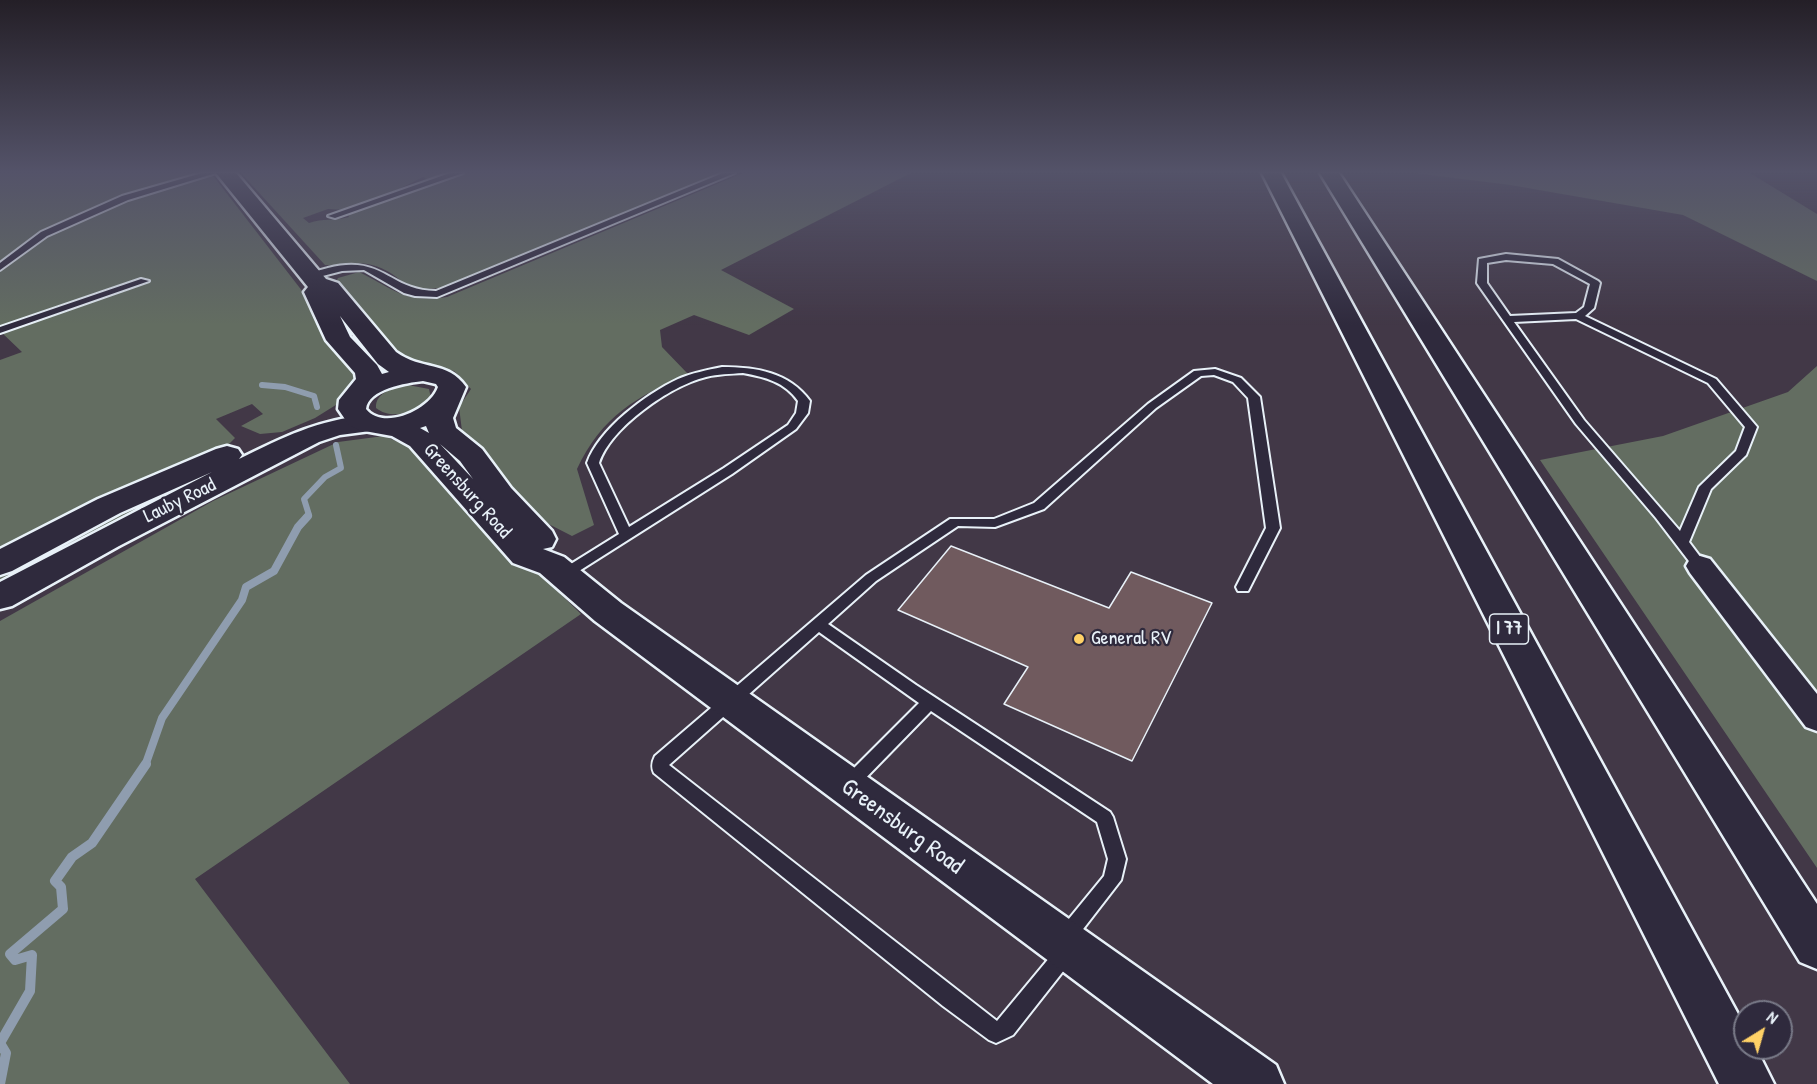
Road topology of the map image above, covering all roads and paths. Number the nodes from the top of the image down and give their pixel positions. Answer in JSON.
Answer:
{"nodes":[{"id":1,"x":67,"y":224,"type":"edge"},
{"id":2,"x":267,"y":224,"type":"edge"},
{"id":3,"x":608,"y":224,"type":"edge"},
{"id":4,"x":1297,"y":224,"type":"edge"},
{"id":5,"x":1361,"y":224,"type":"edge"},
{"id":6,"x":0,"y":267,"type":"edge"},
{"id":7,"x":314,"y":280,"type":"junction"},
{"id":8,"x":144,"y":281,"type":"dead end"},
{"id":9,"x":1578,"y":316,"type":"junction"},
{"id":10,"x":1508,"y":319,"type":"junction"},
{"id":11,"x":0,"y":330,"type":"edge"},
{"id":12,"x":423,"y":373,"type":"junction"},
{"id":13,"x":444,"y":404,"type":"junction"},
{"id":14,"x":365,"y":411,"type":"junction"},
{"id":15,"x":626,"y":535,"type":"junction"},
{"id":16,"x":1691,"y":554,"type":"junction"},
{"id":17,"x":0,"y":563,"type":"edge"},
{"id":18,"x":557,"y":570,"type":"junction"},
{"id":19,"x":1243,"y":587,"type":"dead end"},
{"id":20,"x":0,"y":597,"type":"edge"},
{"id":21,"x":818,"y":624,"type":"junction"},
{"id":22,"x":729,"y":701,"type":"junction"},
{"id":23,"x":930,"y":702,"type":"junction"},
{"id":24,"x":1817,"y":718,"type":"edge"},
{"id":25,"x":846,"y":787,"type":"junction"},
{"id":26,"x":1066,"y":946,"type":"junction"},
{"id":27,"x":1817,"y":946,"type":"edge"},
{"id":28,"x":1257,"y":1084,"type":"edge"},
{"id":29,"x":1747,"y":1084,"type":"edge"}],
"edges":[{"from":1,"to":6,"type":"lane"},
{"from":2,"to":7,"type":"main road"},
{"from":3,"to":7,"type":"lane"},
{"from":4,"to":29,"type":"main road","number":"I 77"},
{"from":5,"to":27,"type":"main road"},
{"from":7,"to":12,"type":"main road"},
{"from":7,"to":14,"type":"main road"},
{"from":8,"to":11,"type":"lane"},
{"from":9,"to":10,"type":"lane"},
{"from":9,"to":10,"type":"lane"},
{"from":9,"to":16,"type":"lane"},
{"from":10,"to":16,"type":"lane"},
{"from":12,"to":13,"type":"main road"},
{"from":12,"to":14,"type":"main road"},
{"from":13,"to":14,"type":"main road"},
{"from":13,"to":18,"type":"main road","name":"Greensburg Road"},
{"from":14,"to":17,"type":"main road","name":"Lauby Road"},
{"from":14,"to":18,"type":"main road","name":"Greensburg Road"},
{"from":14,"to":20,"type":"main road","name":"Lauby Road"},
{"from":15,"to":15,"type":"lane"},
{"from":15,"to":18,"type":"lane"},
{"from":16,"to":24,"type":"street"},
{"from":18,"to":22,"type":"main road","name":"Greensburg Road"},
{"from":19,"to":21,"type":"lane"},
{"from":21,"to":22,"type":"lane"},
{"from":21,"to":23,"type":"lane"},
{"from":22,"to":25,"type":"main road","name":"Greensburg Road"},
{"from":22,"to":26,"type":"lane"},
{"from":23,"to":25,"type":"lane"},
{"from":23,"to":26,"type":"lane"},
{"from":25,"to":26,"type":"main road","name":"Greensburg Road"},
{"from":26,"to":28,"type":"main road","name":"Greensburg Road"}]}
